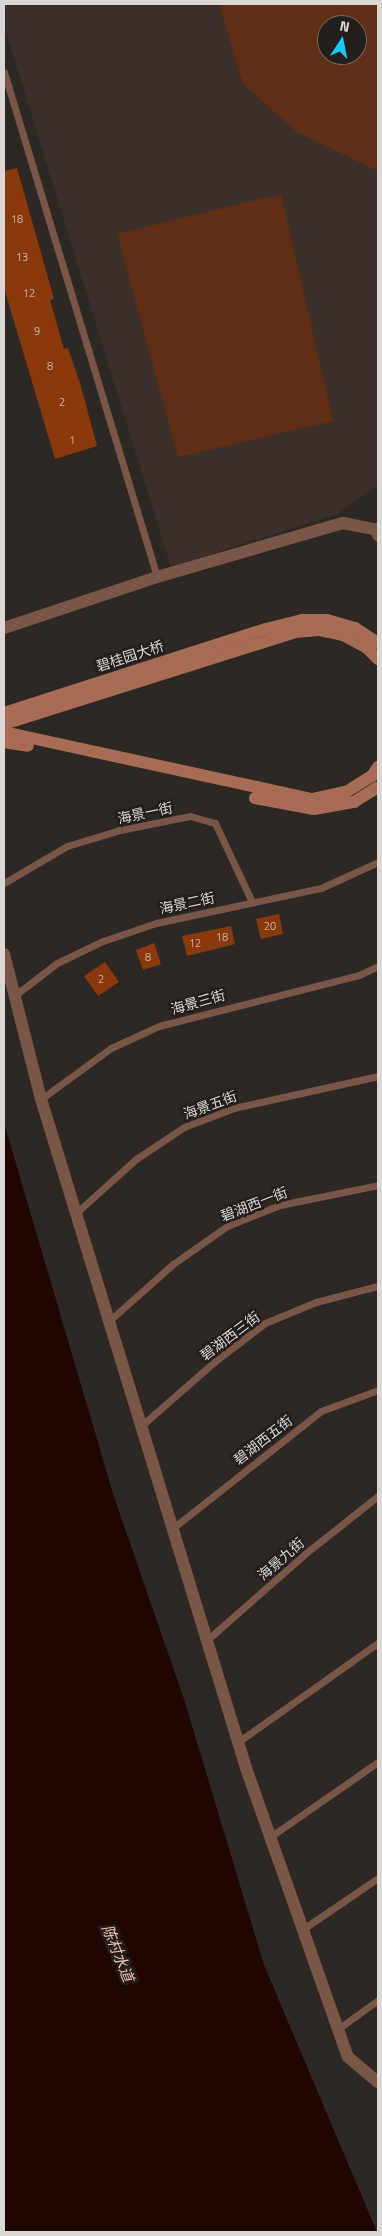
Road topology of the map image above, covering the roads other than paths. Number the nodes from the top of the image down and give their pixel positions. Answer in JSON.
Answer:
{"nodes":[{"id":1,"x":4,"y":72,"type":"edge"},
{"id":2,"x":378,"y":535,"type":"edge"},
{"id":3,"x":157,"y":577,"type":"junction"},
{"id":4,"x":4,"y":628,"type":"edge"},
{"id":5,"x":266,"y":635,"type":"junction"},
{"id":6,"x":378,"y":644,"type":"edge"},
{"id":7,"x":378,"y":659,"type":"edge"},
{"id":8,"x":4,"y":713,"type":"edge"},
{"id":9,"x":4,"y":724,"type":"edge"},
{"id":10,"x":4,"y":732,"type":"edge"},
{"id":11,"x":4,"y":742,"type":"edge"},
{"id":12,"x":378,"y":767,"type":"edge"},
{"id":13,"x":378,"y":787,"type":"edge"},
{"id":14,"x":378,"y":862,"type":"edge"},
{"id":15,"x":4,"y":883,"type":"edge"},
{"id":16,"x":252,"y":902,"type":"junction"},
{"id":17,"x":4,"y":954,"type":"edge"},
{"id":18,"x":378,"y":966,"type":"edge"},
{"id":19,"x":13,"y":996,"type":"junction"},
{"id":20,"x":378,"y":1076,"type":"edge"},
{"id":21,"x":41,"y":1099,"type":"junction"},
{"id":22,"x":378,"y":1185,"type":"edge"},
{"id":23,"x":76,"y":1213,"type":"junction"},
{"id":24,"x":378,"y":1286,"type":"edge"},
{"id":25,"x":110,"y":1322,"type":"junction"},
{"id":26,"x":378,"y":1390,"type":"edge"},
{"id":27,"x":142,"y":1426,"type":"junction"},
{"id":28,"x":375,"y":1497,"type":"edge"},
{"id":29,"x":173,"y":1528,"type":"junction"},
{"id":30,"x":207,"y":1640,"type":"junction"},
{"id":31,"x":378,"y":1643,"type":"edge"},
{"id":32,"x":238,"y":1742,"type":"junction"},
{"id":33,"x":378,"y":1762,"type":"edge"},
{"id":34,"x":270,"y":1837,"type":"junction"},
{"id":35,"x":378,"y":1878,"type":"edge"},
{"id":36,"x":303,"y":1929,"type":"junction"},
{"id":37,"x":378,"y":2000,"type":"edge"},
{"id":38,"x":338,"y":2029,"type":"junction"},
{"id":39,"x":378,"y":2082,"type":"edge"}],
"edges":[{"from":1,"to":3,"type":"lane"},
{"from":2,"to":3,"type":"street"},
{"from":3,"to":4,"type":"street"},
{"from":5,"to":6,"type":"main road"},
{"from":5,"to":7,"type":"main road"},
{"from":5,"to":8,"type":"main road","name":"碧桂园大桥"},
{"from":5,"to":9,"type":"main road","name":"碧桂园大桥"},
{"from":10,"to":12,"type":"main road"},
{"from":11,"to":13,"type":"main road"},
{"from":14,"to":16,"type":"lane","name":"海景二街"},
{"from":15,"to":16,"type":"lane","name":"海景一街"},
{"from":16,"to":19,"type":"lane","name":"海景二街"},
{"from":17,"to":19,"type":"street"},
{"from":18,"to":21,"type":"lane","name":"海景三街"},
{"from":19,"to":21,"type":"street"},
{"from":20,"to":23,"type":"lane","name":"海景五街"},
{"from":21,"to":23,"type":"street"},
{"from":22,"to":25,"type":"lane","name":"碧湖西一街"},
{"from":23,"to":25,"type":"street"},
{"from":24,"to":27,"type":"lane","name":"碧湖西三街"},
{"from":25,"to":27,"type":"street"},
{"from":26,"to":29,"type":"lane","name":"碧湖西五街"},
{"from":27,"to":29,"type":"street"},
{"from":28,"to":30,"type":"lane","name":"海景九街"},
{"from":29,"to":30,"type":"street"},
{"from":30,"to":32,"type":"street"},
{"from":31,"to":32,"type":"lane"},
{"from":32,"to":34,"type":"street"},
{"from":33,"to":34,"type":"lane"},
{"from":34,"to":36,"type":"street"},
{"from":35,"to":36,"type":"lane"},
{"from":36,"to":38,"type":"street"},
{"from":37,"to":38,"type":"lane"},
{"from":38,"to":39,"type":"street"}]}
